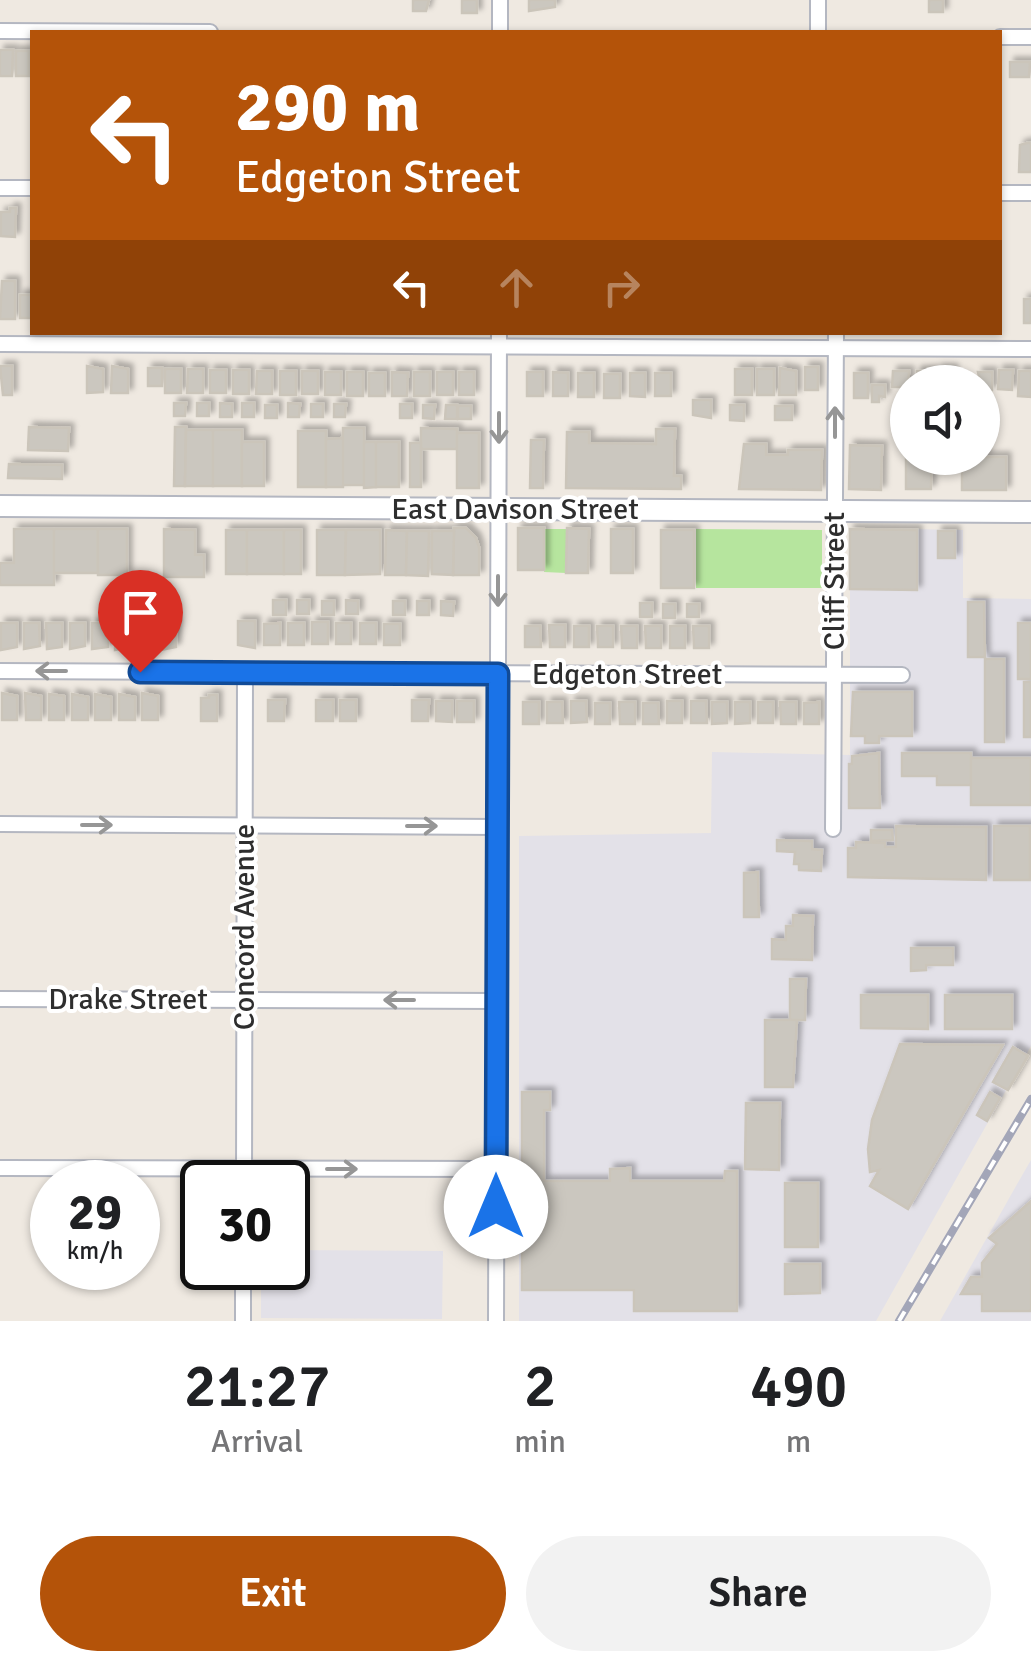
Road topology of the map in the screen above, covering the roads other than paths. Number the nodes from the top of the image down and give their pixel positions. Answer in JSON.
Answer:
{"nodes":[{"id":1,"x":500,"y":0,"type":"edge"},
{"id":2,"x":818,"y":0,"type":"edge"},
{"id":3,"x":500,"y":30,"type":"edge"},
{"id":4,"x":818,"y":30,"type":"edge"},
{"id":5,"x":0,"y":31,"type":"edge"},
{"id":6,"x":30,"y":31,"type":"edge"},
{"id":7,"x":1002,"y":37,"type":"edge"},
{"id":8,"x":1031,"y":37,"type":"edge"},
{"id":9,"x":0,"y":188,"type":"edge"},
{"id":10,"x":30,"y":188,"type":"edge"},
{"id":11,"x":1002,"y":193,"type":"edge"},
{"id":12,"x":1031,"y":193,"type":"edge"},
{"id":13,"x":498,"y":340,"type":"edge"},
{"id":14,"x":836,"y":340,"type":"edge"},
{"id":15,"x":0,"y":344,"type":"edge"},
{"id":16,"x":1031,"y":350,"type":"edge"},
{"id":17,"x":0,"y":506,"type":"edge"},
{"id":18,"x":498,"y":509,"type":"junction"},
{"id":19,"x":834,"y":510,"type":"junction"},
{"id":20,"x":1031,"y":512,"type":"edge"},
{"id":21,"x":0,"y":671,"type":"edge"},
{"id":22,"x":246,"y":672,"type":"junction"},
{"id":23,"x":498,"y":674,"type":"junction"},
{"id":24,"x":834,"y":675,"type":"junction"},
{"id":25,"x":902,"y":675,"type":"dead end"},
{"id":26,"x":0,"y":824,"type":"edge"},
{"id":27,"x":245,"y":826,"type":"junction"},
{"id":28,"x":498,"y":827,"type":"junction"},
{"id":29,"x":833,"y":828,"type":"dead end"},
{"id":30,"x":0,"y":999,"type":"edge"},
{"id":31,"x":244,"y":999,"type":"junction"},
{"id":32,"x":497,"y":1001,"type":"junction"},
{"id":33,"x":244,"y":1160,"type":"edge"},
{"id":34,"x":0,"y":1168,"type":"edge"},
{"id":35,"x":496,"y":1170,"type":"junction"},
{"id":36,"x":180,"y":1174,"type":"edge"},
{"id":37,"x":310,"y":1174,"type":"edge"},
{"id":38,"x":243,"y":1290,"type":"edge"},
{"id":39,"x":243,"y":1321,"type":"edge"},
{"id":40,"x":496,"y":1321,"type":"edge"}],
"edges":[{"from":1,"to":3,"type":"street"},
{"from":2,"to":4,"type":"street"},
{"from":5,"to":6,"type":"street"},
{"from":7,"to":8,"type":"street"},
{"from":9,"to":10,"type":"street"},
{"from":11,"to":12,"type":"street"},
{"from":13,"to":14,"type":"street"},
{"from":13,"to":15,"type":"street"},
{"from":13,"to":18,"type":"street","one_way":true},
{"from":14,"to":16,"type":"street"},
{"from":19,"to":14,"type":"street","name":"Cliff Street","one_way":true},
{"from":17,"to":18,"type":"main road","name":"East Davison Street"},
{"from":18,"to":19,"type":"main road","name":"East Davison Street"},
{"from":18,"to":23,"type":"street","one_way":true},
{"from":19,"to":20,"type":"main road","name":"East Davison Street"},
{"from":19,"to":24,"type":"street","name":"Cliff Street"},
{"from":22,"to":21,"type":"street","name":"Edgeton Street","one_way":true},
{"from":22,"to":23,"type":"street","name":"Edgeton Street"},
{"from":22,"to":27,"type":"street","name":"Concord Avenue"},
{"from":23,"to":24,"type":"street","name":"Edgeton Street"},
{"from":23,"to":28,"type":"street"},
{"from":24,"to":25,"type":"street","name":"Edgeton Street"},
{"from":24,"to":29,"type":"street","name":"Cliff Street"},
{"from":26,"to":27,"type":"street","one_way":true},
{"from":27,"to":28,"type":"street","one_way":true},
{"from":27,"to":31,"type":"street","name":"Concord Avenue"},
{"from":28,"to":32,"type":"street"},
{"from":30,"to":31,"type":"street","name":"Drake Street"},
{"from":32,"to":31,"type":"street","name":"Drake Street","one_way":true},
{"from":31,"to":33,"type":"street","name":"Concord Avenue"},
{"from":32,"to":35,"type":"street"},
{"from":34,"to":36,"type":"street"},
{"from":37,"to":35,"type":"street","one_way":true},
{"from":35,"to":40,"type":"street"},
{"from":38,"to":39,"type":"street"}]}
